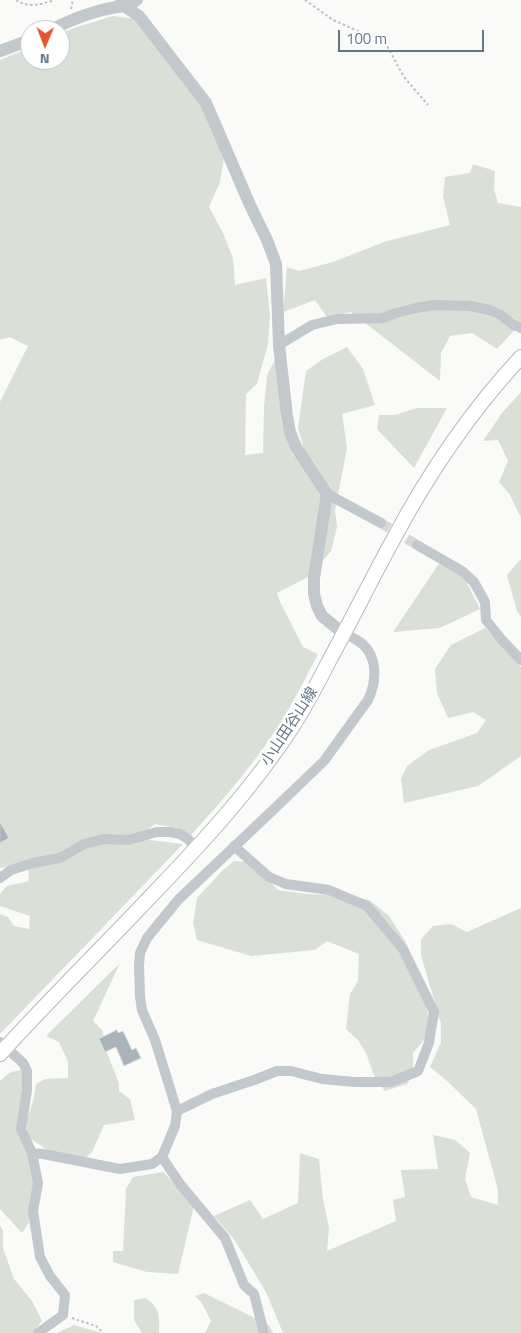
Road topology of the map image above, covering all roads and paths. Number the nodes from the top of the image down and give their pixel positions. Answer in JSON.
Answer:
{"nodes":[{"id":1,"x":16,"y":0,"type":"edge"},
{"id":2,"x":54,"y":0,"type":"edge"},
{"id":3,"x":138,"y":0,"type":"edge"},
{"id":4,"x":305,"y":0,"type":"edge"},
{"id":5,"x":122,"y":3,"type":"edge"},
{"id":6,"x":70,"y":20,"type":"edge"},
{"id":7,"x":20,"y":44,"type":"edge"},
{"id":8,"x":0,"y":51,"type":"edge"},
{"id":9,"x":428,"y":105,"type":"dead end"},
{"id":10,"x":521,"y":328,"type":"edge"},
{"id":11,"x":279,"y":345,"type":"junction"},
{"id":12,"x":521,"y":357,"type":"edge"},
{"id":13,"x":327,"y":494,"type":"junction"},
{"id":14,"x":381,"y":523,"type":"tunnel mouth"},
{"id":15,"x":417,"y":545,"type":"tunnel mouth"},
{"id":16,"x":344,"y":634,"type":"junction"},
{"id":17,"x":521,"y":660,"type":"edge"},
{"id":18,"x":234,"y":846,"type":"junction"},
{"id":19,"x":197,"y":849,"type":"junction"},
{"id":20,"x":0,"y":878,"type":"edge"},
{"id":21,"x":2,"y":1048,"type":"edge"},
{"id":22,"x":177,"y":1110,"type":"junction"},
{"id":23,"x":32,"y":1153,"type":"junction"},
{"id":24,"x":162,"y":1157,"type":"junction"},
{"id":25,"x":63,"y":1315,"type":"junction"},
{"id":26,"x":38,"y":1333,"type":"edge"},
{"id":27,"x":103,"y":1333,"type":"edge"},
{"id":28,"x":264,"y":1333,"type":"edge"}],
"edges":[{"from":1,"to":2,"type":"path"},
{"from":3,"to":5,"type":"street"},
{"from":4,"to":9,"type":"path"},
{"from":5,"to":6,"type":"street"},
{"from":5,"to":11,"type":"street"},
{"from":7,"to":8,"type":"street"},
{"from":10,"to":11,"type":"street"},
{"from":11,"to":13,"type":"street"},
{"from":12,"to":16,"type":"main road","name":"小山田谷山線"},
{"from":13,"to":14,"type":"street"},
{"from":13,"to":16,"type":"street"},
{"from":15,"to":17,"type":"street"},
{"from":16,"to":18,"type":"street"},
{"from":16,"to":19,"type":"main road","name":"小山田谷山線"},
{"from":18,"to":22,"type":"street"},
{"from":18,"to":22,"type":"street"},
{"from":19,"to":20,"type":"street"},
{"from":19,"to":21,"type":"main road","name":"小山田谷山線"},
{"from":21,"to":23,"type":"street"},
{"from":22,"to":24,"type":"street"},
{"from":23,"to":24,"type":"street"},
{"from":23,"to":25,"type":"street"},
{"from":24,"to":28,"type":"street"},
{"from":25,"to":26,"type":"street"},
{"from":25,"to":27,"type":"path"}]}
